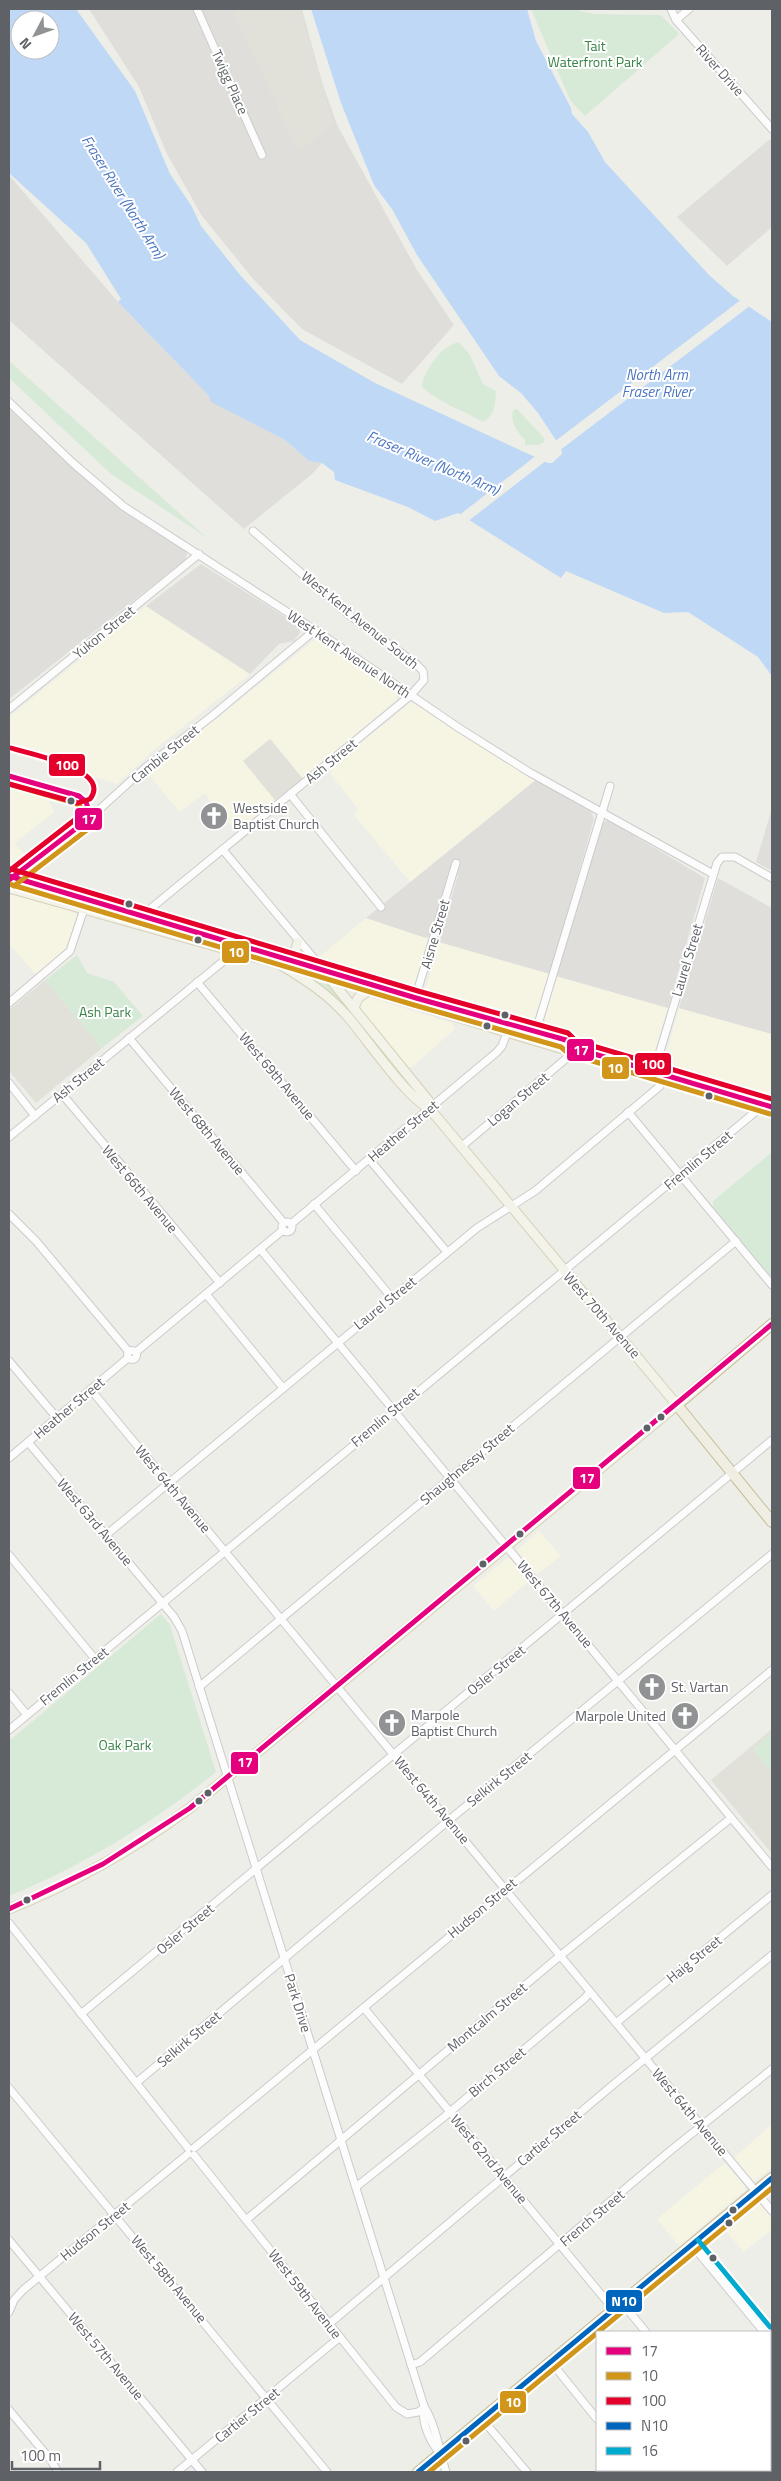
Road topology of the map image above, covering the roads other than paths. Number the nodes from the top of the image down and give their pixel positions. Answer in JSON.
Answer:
{"nodes":[{"id":1,"x":197,"y":9,"type":"edge"},
{"id":2,"x":671,"y":9,"type":"edge"},
{"id":3,"x":689,"y":9,"type":"edge"},
{"id":4,"x":676,"y":20,"type":"junction"},
{"id":5,"x":772,"y":129,"type":"edge"},
{"id":6,"x":262,"y":155,"type":"dead end"},
{"id":7,"x":9,"y":402,"type":"edge"},
{"id":8,"x":253,"y":531,"type":"dead end"},
{"id":9,"x":199,"y":554,"type":"junction"},
{"id":10,"x":315,"y":630,"type":"junction"},
{"id":11,"x":411,"y":695,"type":"junction"},
{"id":12,"x":9,"y":709,"type":"edge"},
{"id":13,"x":610,"y":786,"type":"dead end"},
{"id":14,"x":290,"y":794,"type":"junction"},
{"id":15,"x":601,"y":812,"type":"junction"},
{"id":16,"x":224,"y":850,"type":"junction"},
{"id":17,"x":456,"y":863,"type":"dead end"},
{"id":18,"x":713,"y":874,"type":"junction"},
{"id":19,"x":772,"y":878,"type":"edge"},
{"id":20,"x":10,"y":881,"type":"edge"},
{"id":21,"x":381,"y":906,"type":"dead end"},
{"id":22,"x":84,"y":909,"type":"junction"},
{"id":23,"x":146,"y":916,"type":"junction"},
{"id":24,"x":143,"y":927,"type":"junction"},
{"id":25,"x":298,"y":942,"type":"junction"},
{"id":26,"x":230,"y":946,"type":"junction"},
{"id":27,"x":293,"y":960,"type":"junction"},
{"id":28,"x":280,"y":965,"type":"junction"},
{"id":29,"x":322,"y":968,"type":"junction"},
{"id":30,"x":329,"y":978,"type":"junction"},
{"id":31,"x":198,"y":982,"type":"junction"},
{"id":32,"x":368,"y":991,"type":"junction"},
{"id":33,"x":415,"y":1001,"type":"junction"},
{"id":34,"x":9,"y":1003,"type":"edge"},
{"id":35,"x":354,"y":1008,"type":"junction"},
{"id":36,"x":536,"y":1031,"type":"junction"},
{"id":37,"x":506,"y":1033,"type":"junction"},
{"id":38,"x":130,"y":1038,"type":"junction"},
{"id":39,"x":533,"y":1040,"type":"junction"},
{"id":40,"x":571,"y":1047,"type":"junction"},
{"id":41,"x":654,"y":1071,"type":"junction"},
{"id":42,"x":664,"y":1074,"type":"junction"},
{"id":43,"x":9,"y":1083,"type":"edge"},
{"id":44,"x":62,"y":1094,"type":"junction"},
{"id":45,"x":759,"y":1102,"type":"junction"},
{"id":46,"x":772,"y":1107,"type":"edge"},
{"id":47,"x":430,"y":1109,"type":"junction"},
{"id":48,"x":628,"y":1112,"type":"junction"},
{"id":49,"x":35,"y":1116,"type":"junction"},
{"id":50,"x":9,"y":1137,"type":"edge"},
{"id":51,"x":461,"y":1147,"type":"junction"},
{"id":52,"x":369,"y":1159,"type":"junction"},
{"id":53,"x":356,"y":1171,"type":"junction"},
{"id":54,"x":680,"y":1175,"type":"junction"},
{"id":55,"x":314,"y":1204,"type":"junction"},
{"id":56,"x":510,"y":1206,"type":"junction"},
{"id":57,"x":9,"y":1214,"type":"edge"},
{"id":58,"x":286,"y":1226,"type":"junction"},
{"id":59,"x":736,"y":1242,"type":"junction"},
{"id":60,"x":260,"y":1249,"type":"junction"},
{"id":61,"x":447,"y":1252,"type":"junction"},
{"id":62,"x":564,"y":1270,"type":"junction"},
{"id":63,"x":220,"y":1283,"type":"junction"},
{"id":64,"x":772,"y":1285,"type":"edge"},
{"id":65,"x":206,"y":1294,"type":"junction"},
{"id":66,"x":392,"y":1298,"type":"junction"},
{"id":67,"x":772,"y":1324,"type":"edge"},
{"id":68,"x":621,"y":1337,"type":"junction"},
{"id":69,"x":338,"y":1342,"type":"junction"},
{"id":70,"x":131,"y":1354,"type":"junction"},
{"id":71,"x":9,"y":1361,"type":"edge"},
{"id":72,"x":283,"y":1388,"type":"junction"},
{"id":73,"x":90,"y":1390,"type":"junction"},
{"id":74,"x":677,"y":1405,"type":"junction"},
{"id":75,"x":394,"y":1410,"type":"junction"},
{"id":76,"x":57,"y":1418,"type":"junction"},
{"id":77,"x":772,"y":1440,"type":"edge"},
{"id":78,"x":28,"y":1442,"type":"junction"},
{"id":79,"x":9,"y":1458,"type":"edge"},
{"id":80,"x":733,"y":1473,"type":"junction"},
{"id":81,"x":450,"y":1478,"type":"junction"},
{"id":82,"x":168,"y":1483,"type":"junction"},
{"id":83,"x":772,"y":1522,"type":"edge"},
{"id":84,"x":106,"y":1535,"type":"junction"},
{"id":85,"x":507,"y":1546,"type":"junction"},
{"id":86,"x":225,"y":1551,"type":"junction"},
{"id":87,"x":772,"y":1554,"type":"edge"},
{"id":88,"x":9,"y":1555,"type":"edge"},
{"id":89,"x":162,"y":1603,"type":"junction"},
{"id":90,"x":563,"y":1614,"type":"junction"},
{"id":91,"x":281,"y":1619,"type":"junction"},
{"id":92,"x":95,"y":1659,"type":"junction"},
{"id":93,"x":772,"y":1670,"type":"edge"},
{"id":94,"x":619,"y":1682,"type":"junction"},
{"id":95,"x":199,"y":1687,"type":"junction"},
{"id":96,"x":338,"y":1687,"type":"junction"},
{"id":97,"x":9,"y":1693,"type":"edge"},
{"id":98,"x":27,"y":1715,"type":"junction"},
{"id":99,"x":9,"y":1730,"type":"edge"},
{"id":100,"x":676,"y":1750,"type":"junction"},
{"id":101,"x":393,"y":1754,"type":"junction"},
{"id":102,"x":228,"y":1779,"type":"junction"},
{"id":103,"x":731,"y":1818,"type":"junction"},
{"id":104,"x":448,"y":1821,"type":"junction"},
{"id":105,"x":772,"y":1867,"type":"edge"},
{"id":106,"x":256,"y":1869,"type":"junction"},
{"id":107,"x":505,"y":1889,"type":"junction"},
{"id":108,"x":772,"y":1895,"type":"edge"},
{"id":109,"x":9,"y":1908,"type":"edge"},
{"id":110,"x":9,"y":1923,"type":"edge"},
{"id":111,"x":772,"y":1955,"type":"edge"},
{"id":112,"x":560,"y":1956,"type":"junction"},
{"id":113,"x":284,"y":1960,"type":"junction"},
{"id":114,"x":590,"y":1992,"type":"junction"},
{"id":115,"x":364,"y":2008,"type":"junction"},
{"id":116,"x":81,"y":2014,"type":"junction"},
{"id":117,"x":616,"y":2023,"type":"junction"},
{"id":118,"x":313,"y":2050,"type":"junction"},
{"id":119,"x":646,"y":2059,"type":"junction"},
{"id":120,"x":772,"y":2069,"type":"edge"},
{"id":121,"x":419,"y":2074,"type":"junction"},
{"id":122,"x":136,"y":2083,"type":"junction"},
{"id":123,"x":9,"y":2088,"type":"edge"},
{"id":124,"x":450,"y":2112,"type":"junction"},
{"id":125,"x":702,"y":2126,"type":"junction"},
{"id":126,"x":341,"y":2141,"type":"junction"},
{"id":127,"x":191,"y":2152,"type":"junction"},
{"id":128,"x":504,"y":2176,"type":"junction"},
{"id":129,"x":772,"y":2178,"type":"edge"},
{"id":130,"x":356,"y":2187,"type":"junction"},
{"id":131,"x":756,"y":2192,"type":"junction"},
{"id":132,"x":772,"y":2211,"type":"edge"},
{"id":133,"x":115,"y":2215,"type":"junction"},
{"id":134,"x":246,"y":2220,"type":"junction"},
{"id":135,"x":9,"y":2240,"type":"edge"},
{"id":136,"x":561,"y":2245,"type":"junction"},
{"id":137,"x":692,"y":2245,"type":"junction"},
{"id":138,"x":39,"y":2277,"type":"junction"},
{"id":139,"x":384,"y":2278,"type":"junction"},
{"id":140,"x":618,"y":2307,"type":"junction"},
{"id":141,"x":9,"y":2312,"type":"edge"},
{"id":142,"x":329,"y":2324,"type":"junction"},
{"id":143,"x":645,"y":2331,"type":"edge"},
{"id":144,"x":763,"y":2331,"type":"edge"},
{"id":145,"x":340,"y":2338,"type":"junction"},
{"id":146,"x":551,"y":2362,"type":"junction"},
{"id":147,"x":411,"y":2365,"type":"junction"},
{"id":148,"x":266,"y":2399,"type":"junction"},
{"id":149,"x":424,"y":2408,"type":"junction"},
{"id":150,"x":9,"y":2410,"type":"edge"},
{"id":151,"x":596,"y":2418,"type":"edge"},
{"id":152,"x":482,"y":2419,"type":"junction"},
{"id":153,"x":440,"y":2454,"type":"junction"},
{"id":154,"x":192,"y":2460,"type":"junction"},
{"id":155,"x":58,"y":2472,"type":"edge"},
{"id":156,"x":177,"y":2472,"type":"edge"},
{"id":157,"x":202,"y":2472,"type":"edge"},
{"id":158,"x":327,"y":2472,"type":"edge"},
{"id":159,"x":418,"y":2472,"type":"edge"},
{"id":160,"x":446,"y":2472,"type":"edge"},
{"id":161,"x":527,"y":2472,"type":"edge"}],
"edges":[{"from":1,"to":6,"type":"street","name":"Twigg Place"},
{"from":2,"to":4,"type":"street","name":"River Drive"},
{"from":3,"to":4,"type":"street"},
{"from":4,"to":5,"type":"street","name":"River Drive"},
{"from":7,"to":9,"type":"street","name":"West Kent Avenue North"},
{"from":8,"to":11,"type":"street","name":"West Kent Avenue South"},
{"from":9,"to":10,"type":"street","name":"West Kent Avenue North"},
{"from":9,"to":12,"type":"street","name":"Yukon Street"},
{"from":10,"to":11,"type":"street","name":"West Kent Avenue North"},
{"from":10,"to":20,"type":"street","name":"Cambie Street"},
{"from":11,"to":14,"type":"street","name":"Ash Street"},
{"from":11,"to":15,"type":"street","name":"West Kent Avenue North"},
{"from":13,"to":15,"type":"street"},
{"from":14,"to":16,"type":"street","name":"Ash Street"},
{"from":14,"to":21,"type":"street"},
{"from":15,"to":18,"type":"street","name":"West Kent Avenue North"},
{"from":15,"to":36,"type":"street"},
{"from":16,"to":23,"type":"street","name":"Ash Street"},
{"from":16,"to":25,"type":"street","name":"West 70th Avenue"},
{"from":17,"to":33,"type":"street","name":"Aisne Street"},
{"from":18,"to":19,"type":"street","name":"Laurel Street"},
{"from":18,"to":41,"type":"street","name":"Laurel Street"},
{"from":20,"to":22,"type":"main road"},
{"from":20,"to":23,"type":"main road"},
{"from":22,"to":24,"type":"main road"},
{"from":22,"to":34,"type":"street"},
{"from":23,"to":24,"type":"street","name":"Ash Street"},
{"from":23,"to":26,"type":"main road"},
{"from":24,"to":26,"type":"main road"},
{"from":25,"to":27,"type":"main road"},
{"from":25,"to":29,"type":"street","name":"West 70th Avenue"},
{"from":26,"to":27,"type":"main road"},
{"from":26,"to":28,"type":"main road"},
{"from":26,"to":31,"type":"street","name":"Ash Street"},
{"from":27,"to":29,"type":"main road"},
{"from":28,"to":30,"type":"main road"},
{"from":28,"to":47,"type":"main road","name":"West 70th Avenue"},
{"from":29,"to":30,"type":"main road","name":"West 70th Avenue"},
{"from":29,"to":33,"type":"main road"},
{"from":30,"to":32,"type":"main road"},
{"from":30,"to":35,"type":"main road","name":"West 70th Avenue"},
{"from":31,"to":38,"type":"street","name":"Ash Street"},
{"from":31,"to":53,"type":"street","name":"West 69th Avenue"},
{"from":32,"to":33,"type":"main road"},
{"from":32,"to":35,"type":"main road"},
{"from":33,"to":36,"type":"main road"},
{"from":33,"to":37,"type":"main road"},
{"from":35,"to":47,"type":"main road","name":"West 70th Avenue"},
{"from":36,"to":39,"type":"street"},
{"from":36,"to":40,"type":"main road"},
{"from":37,"to":39,"type":"main road"},
{"from":37,"to":47,"type":"street","name":"Heather Street"},
{"from":38,"to":44,"type":"street","name":"Ash Street"},
{"from":38,"to":58,"type":"street","name":"West 68th Avenue"},
{"from":39,"to":40,"type":"main road"},
{"from":40,"to":41,"type":"main road"},
{"from":40,"to":51,"type":"street","name":"Logan Street"},
{"from":41,"to":42,"type":"main road"},
{"from":42,"to":45,"type":"main road"},
{"from":42,"to":48,"type":"street","name":"Laurel Street"},
{"from":43,"to":49,"type":"street"},
{"from":44,"to":49,"type":"street","name":"Ash Street"},
{"from":44,"to":63,"type":"street","name":"West 66th Avenue"},
{"from":45,"to":46,"type":"main road"},
{"from":45,"to":54,"type":"street","name":"Fremlin Street"},
{"from":47,"to":51,"type":"main road","name":"West 70th Avenue"},
{"from":47,"to":52,"type":"street","name":"Heather Street"},
{"from":48,"to":54,"type":"street"},
{"from":48,"to":56,"type":"street","name":"Laurel Street"},
{"from":49,"to":50,"type":"street","name":"Ash Street"},
{"from":51,"to":56,"type":"main road","name":"West 70th Avenue"},
{"from":52,"to":53,"type":"street","name":"Heather Street"},
{"from":52,"to":61,"type":"street"},
{"from":53,"to":55,"type":"street","name":"Heather Street"},
{"from":54,"to":59,"type":"street"},
{"from":54,"to":62,"type":"street","name":"Fremlin Street"},
{"from":55,"to":58,"type":"street","name":"Heather Street"},
{"from":55,"to":66,"type":"street"},
{"from":56,"to":61,"type":"street","name":"Laurel Street"},
{"from":56,"to":62,"type":"main road","name":"West 70th Avenue"},
{"from":57,"to":70,"type":"street"},
{"from":58,"to":60,"type":"street","name":"Heather Street"},
{"from":59,"to":64,"type":"street"},
{"from":59,"to":68,"type":"street","name":"Shaughnessy Street"},
{"from":60,"to":63,"type":"street","name":"Heather Street"},
{"from":60,"to":69,"type":"street","name":"West 67th Avenue"},
{"from":61,"to":66,"type":"street","name":"Laurel Street"},
{"from":62,"to":68,"type":"main road","name":"West 70th Avenue"},
{"from":62,"to":75,"type":"street","name":"Fremlin Street"},
{"from":63,"to":65,"type":"street","name":"Heather Street"},
{"from":65,"to":70,"type":"street","name":"Heather Street"},
{"from":65,"to":72,"type":"street"},
{"from":66,"to":69,"type":"street","name":"Laurel Street"},
{"from":67,"to":74,"type":"highway"},
{"from":68,"to":74,"type":"main road","name":"West 70th Avenue"},
{"from":68,"to":81,"type":"street","name":"Shaughnessy Street"},
{"from":69,"to":72,"type":"street","name":"Laurel Street"},
{"from":69,"to":75,"type":"street","name":"West 67th Avenue"},
{"from":70,"to":73,"type":"street","name":"Heather Street"},
{"from":71,"to":76,"type":"street"},
{"from":72,"to":82,"type":"street","name":"Laurel Street"},
{"from":73,"to":76,"type":"street","name":"Heather Street"},
{"from":73,"to":82,"type":"street","name":"West 64th Avenue"},
{"from":74,"to":80,"type":"highway","name":"West 70th Avenue"},
{"from":74,"to":85,"type":"main road"},
{"from":75,"to":81,"type":"street","name":"West 67th Avenue"},
{"from":75,"to":86,"type":"street","name":"Fremlin Street"},
{"from":76,"to":78,"type":"street","name":"Heather Street"},
{"from":77,"to":80,"type":"street","name":"Osler Street"},
{"from":78,"to":79,"type":"street","name":"Heather Street"},
{"from":78,"to":84,"type":"street","name":"West 63rd Avenue"},
{"from":80,"to":83,"type":"highway","name":"West 70th Avenue"},
{"from":80,"to":90,"type":"street","name":"Osler Street"},
{"from":81,"to":85,"type":"street","name":"West 67th Avenue"},
{"from":81,"to":91,"type":"street","name":"Shaughnessy Street"},
{"from":82,"to":84,"type":"street","name":"Laurel Street"},
{"from":82,"to":86,"type":"street","name":"West 64th Avenue"},
{"from":84,"to":89,"type":"street","name":"West 63rd Avenue"},
{"from":85,"to":90,"type":"street","name":"West 67th Avenue"},
{"from":85,"to":96,"type":"main road"},
{"from":86,"to":89,"type":"street","name":"Fremlin Street"},
{"from":86,"to":91,"type":"street","name":"West 64th Avenue"},
{"from":87,"to":94,"type":"street","name":"Selkirk Street"},
{"from":88,"to":92,"type":"street"},
{"from":89,"to":92,"type":"street","name":"Fremlin Street"},
{"from":89,"to":95,"type":"street","name":"Park Drive"},
{"from":90,"to":94,"type":"street","name":"West 67th Avenue"},
{"from":90,"to":101,"type":"street","name":"Osler Street"},
{"from":91,"to":95,"type":"street","name":"Shaughnessy Street"},
{"from":91,"to":96,"type":"street","name":"West 64th Avenue"},
{"from":92,"to":98,"type":"street","name":"Fremlin Street"},
{"from":93,"to":100,"type":"street","name":"Hudson Street"},
{"from":94,"to":100,"type":"street","name":"West 67th Avenue"},
{"from":94,"to":104,"type":"street","name":"Selkirk Street"},
{"from":95,"to":102,"type":"street","name":"Park Drive"},
{"from":96,"to":101,"type":"street","name":"West 64th Avenue"},
{"from":96,"to":102,"type":"main road"},
{"from":97,"to":98,"type":"street"},
{"from":98,"to":99,"type":"street","name":"Fremlin Street"},
{"from":100,"to":103,"type":"street","name":"West 67th Avenue"},
{"from":100,"to":107,"type":"street","name":"Hudson Street"},
{"from":101,"to":104,"type":"street","name":"West 64th Avenue"},
{"from":101,"to":106,"type":"street","name":"Osler Street"},
{"from":102,"to":106,"type":"street","name":"Park Drive"},
{"from":102,"to":109,"type":"main road"},
{"from":103,"to":105,"type":"street","name":"West 67th Avenue"},
{"from":103,"to":112,"type":"street","name":"Montcalm Street"},
{"from":104,"to":107,"type":"street","name":"West 64th Avenue"},
{"from":104,"to":113,"type":"street","name":"Selkirk Street"},
{"from":106,"to":113,"type":"street","name":"Park Drive"},
{"from":106,"to":116,"type":"street","name":"Osler Street"},
{"from":107,"to":112,"type":"street","name":"West 64th Avenue"},
{"from":107,"to":115,"type":"street","name":"Hudson Street"},
{"from":108,"to":117,"type":"street","name":"Haig Street"},
{"from":110,"to":116,"type":"street","name":"West 59th Avenue"},
{"from":111,"to":119,"type":"street","name":"Cartier Street"},
{"from":112,"to":114,"type":"street","name":"West 64th Avenue"},
{"from":112,"to":121,"type":"street","name":"Montcalm Street"},
{"from":113,"to":118,"type":"street","name":"Park Drive"},
{"from":113,"to":122,"type":"street","name":"Selkirk Street"},
{"from":114,"to":117,"type":"street","name":"West 64th Avenue"},
{"from":114,"to":124,"type":"street","name":"Birch Street"},
{"from":115,"to":118,"type":"street","name":"Hudson Street"},
{"from":115,"to":121,"type":"street","name":"West 62nd Avenue"},
{"from":116,"to":122,"type":"street","name":"West 59th Avenue"},
{"from":117,"to":119,"type":"street","name":"West 64th Avenue"},
{"from":118,"to":126,"type":"street","name":"Park Drive"},
{"from":118,"to":127,"type":"street","name":"Hudson Street"},
{"from":119,"to":125,"type":"street","name":"West 64th Avenue"},
{"from":119,"to":128,"type":"street","name":"Cartier Street"},
{"from":120,"to":125,"type":"street","name":"French Street"},
{"from":121,"to":124,"type":"street","name":"West 62nd Avenue"},
{"from":121,"to":126,"type":"street","name":"Montcalm Street"},
{"from":122,"to":127,"type":"street","name":"West 59th Avenue"},
{"from":123,"to":133,"type":"street","name":"West 58th Avenue"},
{"from":124,"to":128,"type":"street","name":"West 62nd Avenue"},
{"from":124,"to":130,"type":"street","name":"Birch Street"},
{"from":125,"to":131,"type":"street","name":"West 64th Avenue"},
{"from":125,"to":136,"type":"street","name":"French Street"},
{"from":126,"to":130,"type":"street","name":"Park Drive"},
{"from":126,"to":134,"type":"street","name":"Montcalm Street"},
{"from":127,"to":133,"type":"street","name":"Hudson Street"},
{"from":127,"to":134,"type":"street","name":"West 59th Avenue"},
{"from":128,"to":136,"type":"street","name":"West 62nd Avenue"},
{"from":128,"to":139,"type":"street","name":"Cartier Street"},
{"from":129,"to":131,"type":"highway"},
{"from":130,"to":139,"type":"street","name":"Park Drive"},
{"from":131,"to":132,"type":"street","name":"West 64th Avenue"},
{"from":131,"to":137,"type":"highway"},
{"from":133,"to":138,"type":"street","name":"Hudson Street"},
{"from":133,"to":148,"type":"street","name":"West 58th Avenue"},
{"from":134,"to":142,"type":"street","name":"West 59th Avenue"},
{"from":135,"to":138,"type":"street","name":"West 57th Avenue"},
{"from":136,"to":140,"type":"street","name":"West 62nd Avenue"},
{"from":136,"to":147,"type":"street","name":"French Street"},
{"from":137,"to":140,"type":"highway"},
{"from":137,"to":144,"type":"street"},
{"from":138,"to":141,"type":"street","name":"Hudson Street"},
{"from":138,"to":154,"type":"street","name":"West 57th Avenue"},
{"from":139,"to":142,"type":"street","name":"Cartier Street"},
{"from":139,"to":147,"type":"street","name":"Park Drive"},
{"from":140,"to":143,"type":"street","name":"West 62nd Avenue"},
{"from":140,"to":146,"type":"highway"},
{"from":142,"to":145,"type":"street","name":"West 59th Avenue"},
{"from":145,"to":148,"type":"street","name":"Cartier Street"},
{"from":145,"to":149,"type":"street","name":"West 59th Avenue"},
{"from":146,"to":151,"type":"street"},
{"from":146,"to":152,"type":"highway"},
{"from":147,"to":149,"type":"street","name":"Park Drive"},
{"from":148,"to":154,"type":"street","name":"Cartier Street"},
{"from":148,"to":158,"type":"street","name":"West 58th Avenue"},
{"from":149,"to":153,"type":"street","name":"Park Drive"},
{"from":150,"to":155,"type":"street"},
{"from":152,"to":153,"type":"highway"},
{"from":152,"to":161,"type":"street"},
{"from":153,"to":159,"type":"highway"},
{"from":153,"to":160,"type":"street"},
{"from":154,"to":156,"type":"street","name":"Cartier Street"},
{"from":154,"to":157,"type":"street","name":"West 57th Avenue"}]}
